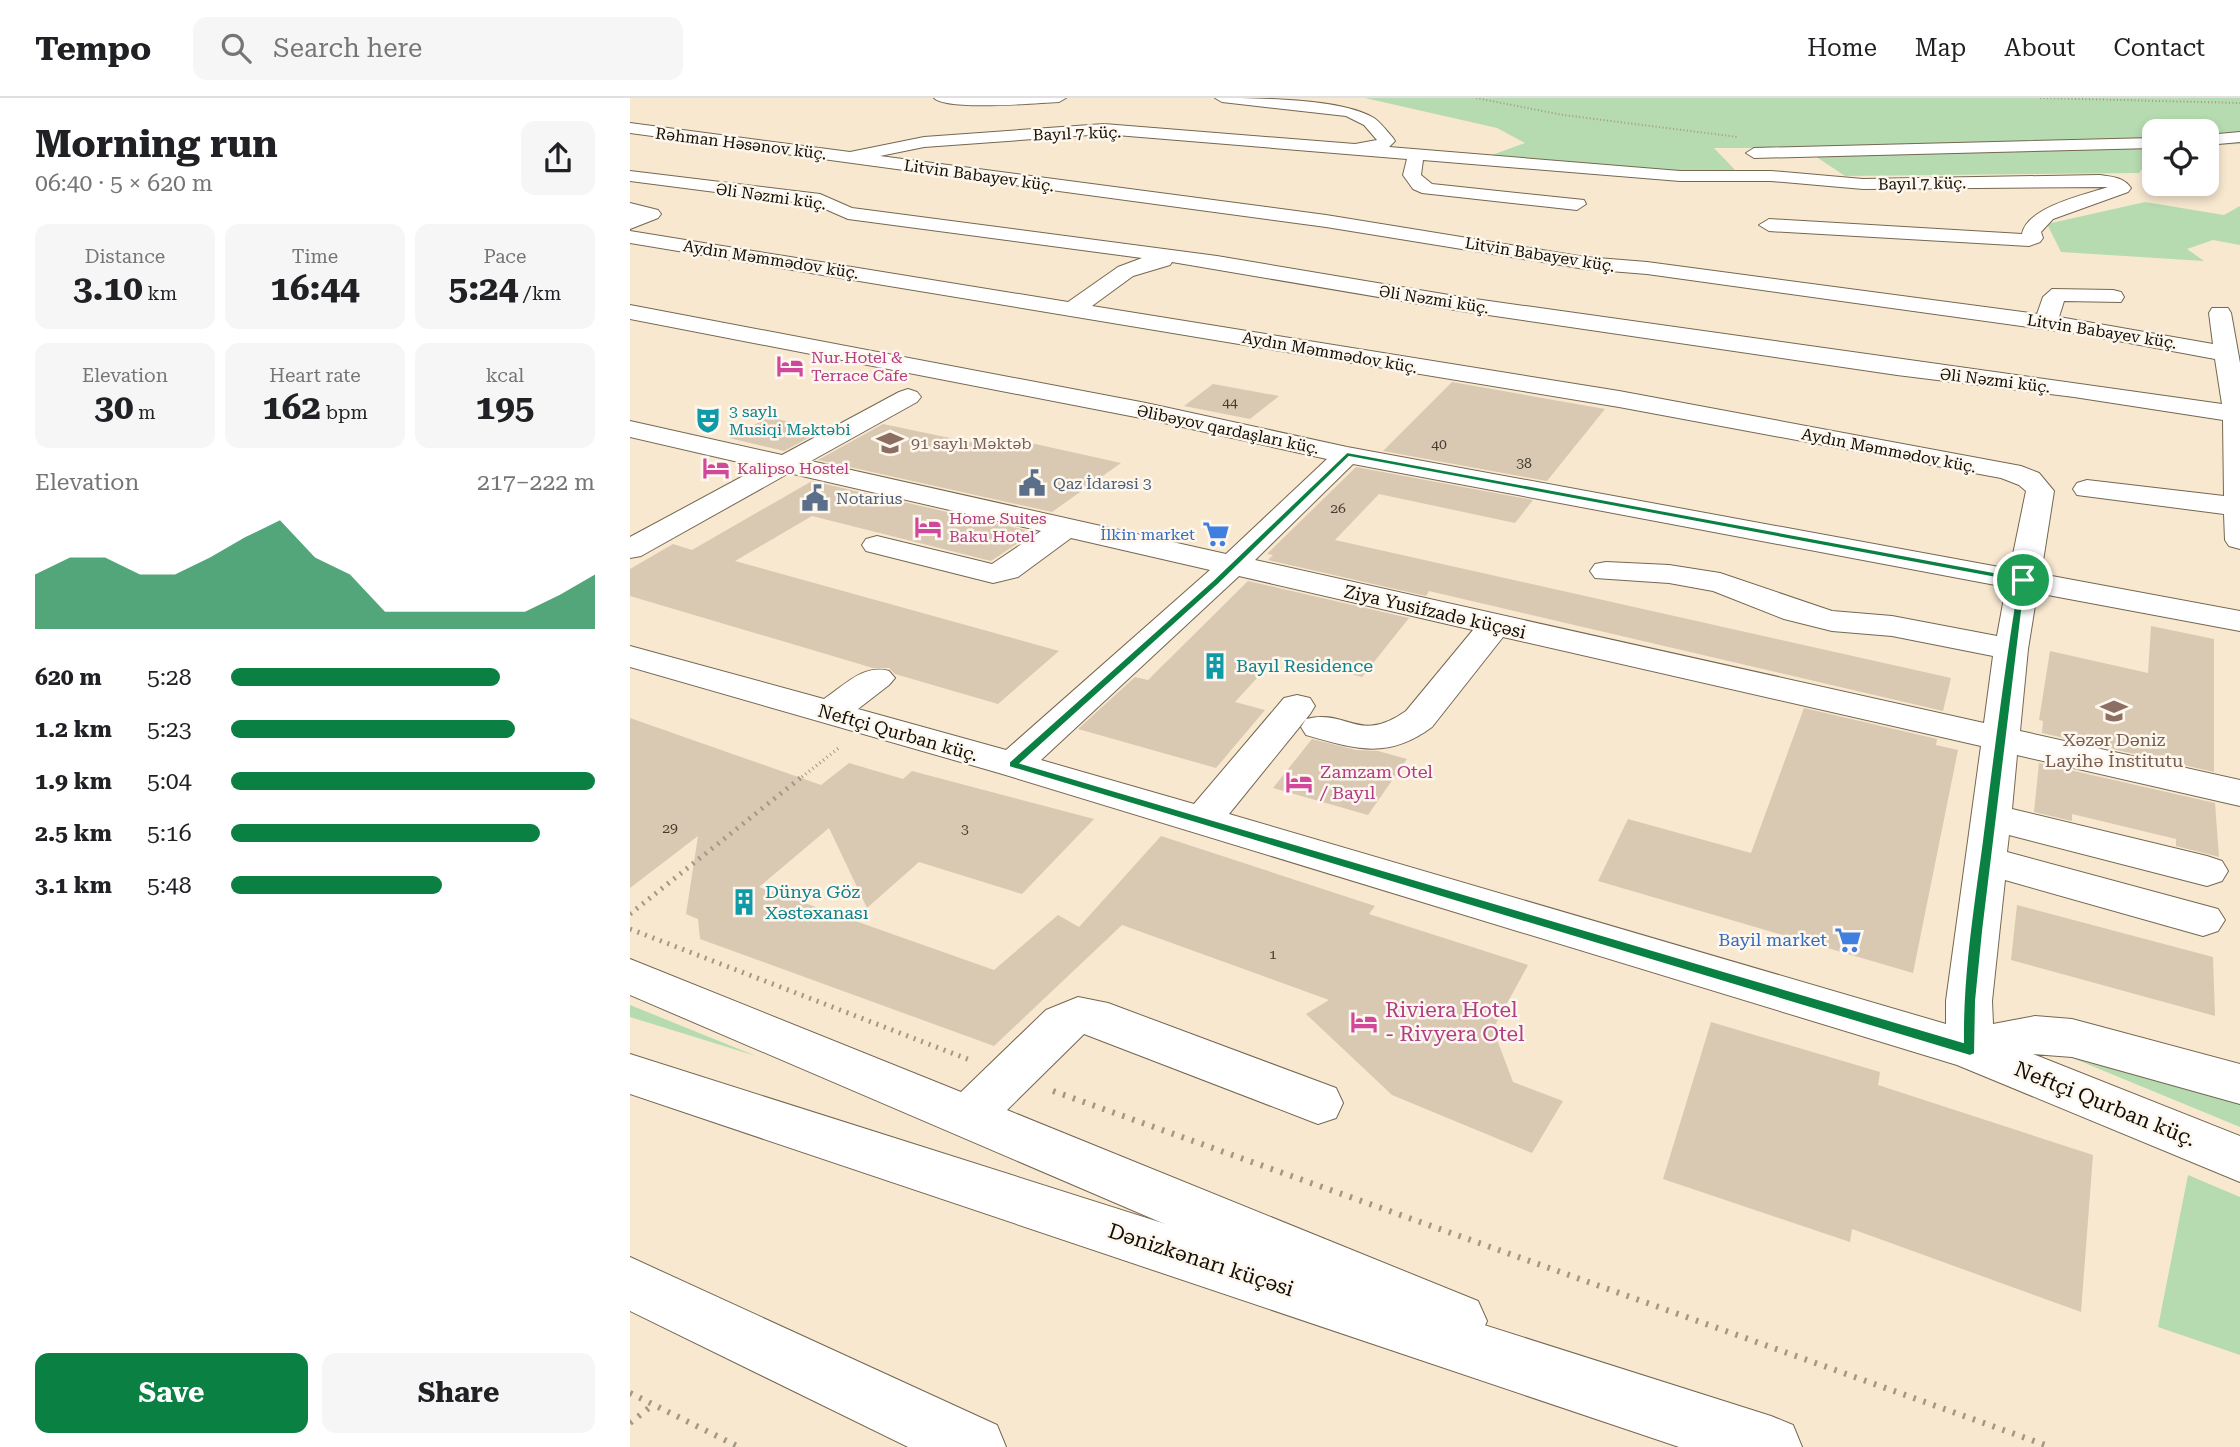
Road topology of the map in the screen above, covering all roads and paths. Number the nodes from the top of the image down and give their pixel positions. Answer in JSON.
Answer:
{"nodes":[{"id":1,"x":941,"y":98,"type":"edge"},
{"id":2,"x":1059,"y":98,"type":"edge"},
{"id":3,"x":1222,"y":98,"type":"edge"},
{"id":4,"x":1476,"y":98,"type":"edge"},
{"id":5,"x":2040,"y":98,"type":"edge"},
{"id":6,"x":1319,"y":99,"type":"edge"},
{"id":7,"x":2240,"y":103,"type":"edge"},
{"id":8,"x":1361,"y":116,"type":"junction"},
{"id":9,"x":632,"y":129,"type":"edge"},
{"id":10,"x":2240,"y":137,"type":"edge"},
{"id":11,"x":2219,"y":139,"type":"edge"},
{"id":12,"x":2142,"y":143,"type":"edge"},
{"id":13,"x":2126,"y":144,"type":"junction"},
{"id":14,"x":1381,"y":145,"type":"junction"},
{"id":15,"x":1737,"y":145,"type":"joint"},
{"id":16,"x":1344,"y":147,"type":"junction"},
{"id":17,"x":2106,"y":151,"type":"junction"},
{"id":18,"x":1776,"y":152,"type":"junction"},
{"id":19,"x":1416,"y":154,"type":"junction"},
{"id":20,"x":1630,"y":154,"type":"dead end"},
{"id":21,"x":852,"y":157,"type":"junction"},
{"id":22,"x":1787,"y":175,"type":"junction"},
{"id":23,"x":630,"y":176,"type":"edge"},
{"id":24,"x":1688,"y":176,"type":"junction"},
{"id":25,"x":2117,"y":183,"type":"junction"},
{"id":26,"x":1676,"y":194,"type":"dead end"},
{"id":27,"x":830,"y":203,"type":"junction"},
{"id":28,"x":1577,"y":204,"type":"dead end"},
{"id":29,"x":630,"y":209,"type":"edge"},
{"id":30,"x":1225,"y":209,"type":"junction"},
{"id":31,"x":1074,"y":222,"type":"dead end"},
{"id":32,"x":630,"y":223,"type":"edge"},
{"id":33,"x":1769,"y":225,"type":"dead end"},
{"id":34,"x":1201,"y":226,"type":"dead end"},
{"id":35,"x":630,"y":237,"type":"edge"},
{"id":36,"x":1186,"y":258,"type":"junction"},
{"id":37,"x":1517,"y":294,"type":"dead end"},
{"id":38,"x":2113,"y":297,"type":"dead end"},
{"id":39,"x":1074,"y":308,"type":"junction"},
{"id":40,"x":1501,"y":310,"type":"junction"},
{"id":41,"x":630,"y":312,"type":"edge"},
{"id":42,"x":2220,"y":313,"type":"dead end"},
{"id":43,"x":2046,"y":322,"type":"junction"},
{"id":44,"x":2231,"y":350,"type":"edge"},
{"id":45,"x":905,"y":396,"type":"dead end"},
{"id":46,"x":2238,"y":414,"type":"edge"},
{"id":47,"x":630,"y":429,"type":"edge"},
{"id":48,"x":1347,"y":455,"type":"junction"},
{"id":49,"x":786,"y":463,"type":"junction"},
{"id":50,"x":2087,"y":489,"type":"dead end"},
{"id":51,"x":2239,"y":507,"type":"edge"},
{"id":52,"x":1065,"y":528,"type":"junction"},
{"id":53,"x":2240,"y":540,"type":"edge"},
{"id":54,"x":877,"y":545,"type":"dead end"},
{"id":55,"x":630,"y":549,"type":"edge"},
{"id":56,"x":1231,"y":566,"type":"junction"},
{"id":57,"x":1606,"y":571,"type":"dead end"},
{"id":58,"x":2023,"y":580,"type":"junction"},
{"id":59,"x":2240,"y":621,"type":"edge"},
{"id":60,"x":1496,"y":625,"type":"junction"},
{"id":61,"x":2011,"y":649,"type":"junction"},
{"id":62,"x":630,"y":656,"type":"edge"},
{"id":63,"x":877,"y":678,"type":"dead end"},
{"id":64,"x":829,"y":713,"type":"junction"},
{"id":65,"x":868,"y":725,"type":"junction"},
{"id":66,"x":2000,"y":738,"type":"junction"},
{"id":67,"x":1013,"y":765,"type":"junction"},
{"id":68,"x":2240,"y":793,"type":"edge"},
{"id":69,"x":1990,"y":817,"type":"junction"},
{"id":70,"x":1202,"y":821,"type":"junction"},
{"id":71,"x":1985,"y":860,"type":"junction"},
{"id":72,"x":2207,"y":871,"type":"dead end"},
{"id":73,"x":630,"y":914,"type":"edge"},
{"id":74,"x":2203,"y":920,"type":"dead end"},
{"id":75,"x":630,"y":929,"type":"edge"},
{"id":76,"x":630,"y":976,"type":"edge"},
{"id":77,"x":1970,"y":1050,"type":"junction"},
{"id":78,"x":630,"y":1074,"type":"edge"},
{"id":79,"x":1009,"y":1075,"type":"junction"},
{"id":80,"x":2240,"y":1084,"type":"edge"},
{"id":81,"x":1318,"y":1103,"type":"dead end"},
{"id":82,"x":967,"y":1118,"type":"junction"},
{"id":83,"x":2240,"y":1159,"type":"edge"},
{"id":84,"x":630,"y":1283,"type":"edge"},
{"id":85,"x":630,"y":1393,"type":"edge"},
{"id":86,"x":654,"y":1404,"type":"junction"},
{"id":87,"x":630,"y":1423,"type":"edge"},
{"id":88,"x":1712,"y":1426,"type":"junction"},
{"id":89,"x":739,"y":1447,"type":"edge"},
{"id":90,"x":975,"y":1447,"type":"edge"},
{"id":91,"x":1771,"y":1447,"type":"edge"},
{"id":92,"x":2051,"y":1447,"type":"edge"}],
"edges":[{"from":1,"to":2,"type":"main road","name":"Bayıl 7 küç."},
{"from":3,"to":8,"type":"main road"},
{"from":4,"to":15,"type":"path"},
{"from":5,"to":7,"type":"path"},
{"from":6,"to":8,"type":"main road"},
{"from":8,"to":14,"type":"main road"},
{"from":9,"to":21,"type":"main road","name":"Rəhman Həsənov küç."},
{"from":10,"to":11,"type":"main road"},
{"from":12,"to":13,"type":"main road"},
{"from":13,"to":17,"type":"main road"},
{"from":13,"to":18,"type":"main road"},
{"from":14,"to":16,"type":"main road","name":"Bayıl 7 küç."},
{"from":14,"to":20,"type":"main road","name":"Bayıl 7 küç."},
{"from":15,"to":18,"type":"main road"},
{"from":16,"to":19,"type":"main road","name":"Bayıl 7 küç."},
{"from":16,"to":21,"type":"main road","name":"Bayıl 7 küç."},
{"from":17,"to":22,"type":"main road"},
{"from":17,"to":25,"type":"main road"},
{"from":18,"to":22,"type":"main road"},
{"from":19,"to":24,"type":"main road","name":"Bayıl 7 küç."},
{"from":19,"to":28,"type":"main road"},
{"from":21,"to":30,"type":"main road","name":"Litvin Babayev küç."},
{"from":22,"to":24,"type":"main road","name":"Bayıl 7 küç."},
{"from":22,"to":25,"type":"main road","name":"Bayıl 7 küç."},
{"from":23,"to":27,"type":"main road","name":"Əli Nəzmi küç."},
{"from":24,"to":26,"type":"main road"},
{"from":25,"to":33,"type":"main road"},
{"from":27,"to":31,"type":"main road"},
{"from":27,"to":36,"type":"main road","name":"Əli Nəzmi küç."},
{"from":29,"to":32,"type":"main road"},
{"from":30,"to":34,"type":"main road"},
{"from":30,"to":43,"type":"main road","name":"Litvin Babayev küç."},
{"from":35,"to":39,"type":"main road","name":"Aydın Məmmədov küç."},
{"from":36,"to":39,"type":"main road"},
{"from":36,"to":40,"type":"main road","name":"Əli Nəzmi küç."},
{"from":37,"to":40,"type":"main road"},
{"from":38,"to":43,"type":"main road"},
{"from":39,"to":58,"type":"main road","name":"Aydın Məmmədov küç."},
{"from":40,"to":46,"type":"main road","name":"Əli Nəzmi küç."},
{"from":41,"to":48,"type":"main road","name":"Əlibəyov qardaşları küç."},
{"from":42,"to":44,"type":"main road"},
{"from":43,"to":44,"type":"main road","name":"Litvin Babayev küç."},
{"from":44,"to":46,"type":"main road"},
{"from":45,"to":49,"type":"main road"},
{"from":46,"to":51,"type":"main road"},
{"from":47,"to":49,"type":"main road","name":"Ziya Yusifzadə küçəsi"},
{"from":48,"to":56,"type":"main road"},
{"from":48,"to":58,"type":"main road","name":"Əlibəyov qardaşları küç."},
{"from":49,"to":52,"type":"main road","name":"Ziya Yusifzadə küçəsi"},
{"from":49,"to":55,"type":"main road"},
{"from":50,"to":51,"type":"main road"},
{"from":51,"to":53,"type":"main road"},
{"from":52,"to":54,"type":"main road"},
{"from":52,"to":56,"type":"main road","name":"Ziya Yusifzadə küçəsi"},
{"from":56,"to":60,"type":"main road","name":"Ziya Yusifzadə küçəsi"},
{"from":56,"to":67,"type":"main road"},
{"from":57,"to":61,"type":"main road"},
{"from":58,"to":59,"type":"main road","name":"Əlibəyov qardaşları küç."},
{"from":58,"to":61,"type":"main road"},
{"from":60,"to":66,"type":"main road","name":"Ziya Yusifzadə küçəsi"},
{"from":60,"to":70,"type":"main road"},
{"from":61,"to":66,"type":"main road"},
{"from":62,"to":64,"type":"main road","name":"Neftçi Qurban küç."},
{"from":63,"to":64,"type":"main road"},
{"from":64,"to":65,"type":"main road","name":"Neftçi Qurban küç."},
{"from":65,"to":67,"type":"main road","name":"Neftçi Qurban küç."},
{"from":65,"to":73,"type":"path"},
{"from":66,"to":68,"type":"main road","name":"Ziya Yusifzadə küçəsi"},
{"from":66,"to":69,"type":"main road"},
{"from":67,"to":70,"type":"main road","name":"Neftçi Qurban küç."},
{"from":69,"to":71,"type":"main road"},
{"from":69,"to":72,"type":"main road"},
{"from":70,"to":77,"type":"main road","name":"Neftçi Qurban küç."},
{"from":71,"to":74,"type":"main road"},
{"from":71,"to":77,"type":"main road"},
{"from":75,"to":79,"type":"path"},
{"from":76,"to":82,"type":"main road"},
{"from":77,"to":80,"type":"main road","name":"Neftçi Qurban küç."},
{"from":77,"to":83,"type":"main road","name":"Neftçi Qurban küç."},
{"from":78,"to":88,"type":"main road","name":"Dənizkənarı küçəsi"},
{"from":79,"to":81,"type":"main road"},
{"from":79,"to":82,"type":"main road"},
{"from":79,"to":92,"type":"path"},
{"from":82,"to":88,"type":"main road"},
{"from":84,"to":90,"type":"main road"},
{"from":85,"to":86,"type":"path"},
{"from":86,"to":87,"type":"path"},
{"from":86,"to":89,"type":"path"},
{"from":88,"to":91,"type":"main road","name":"Dənizkənarı küçəsi"}]}
